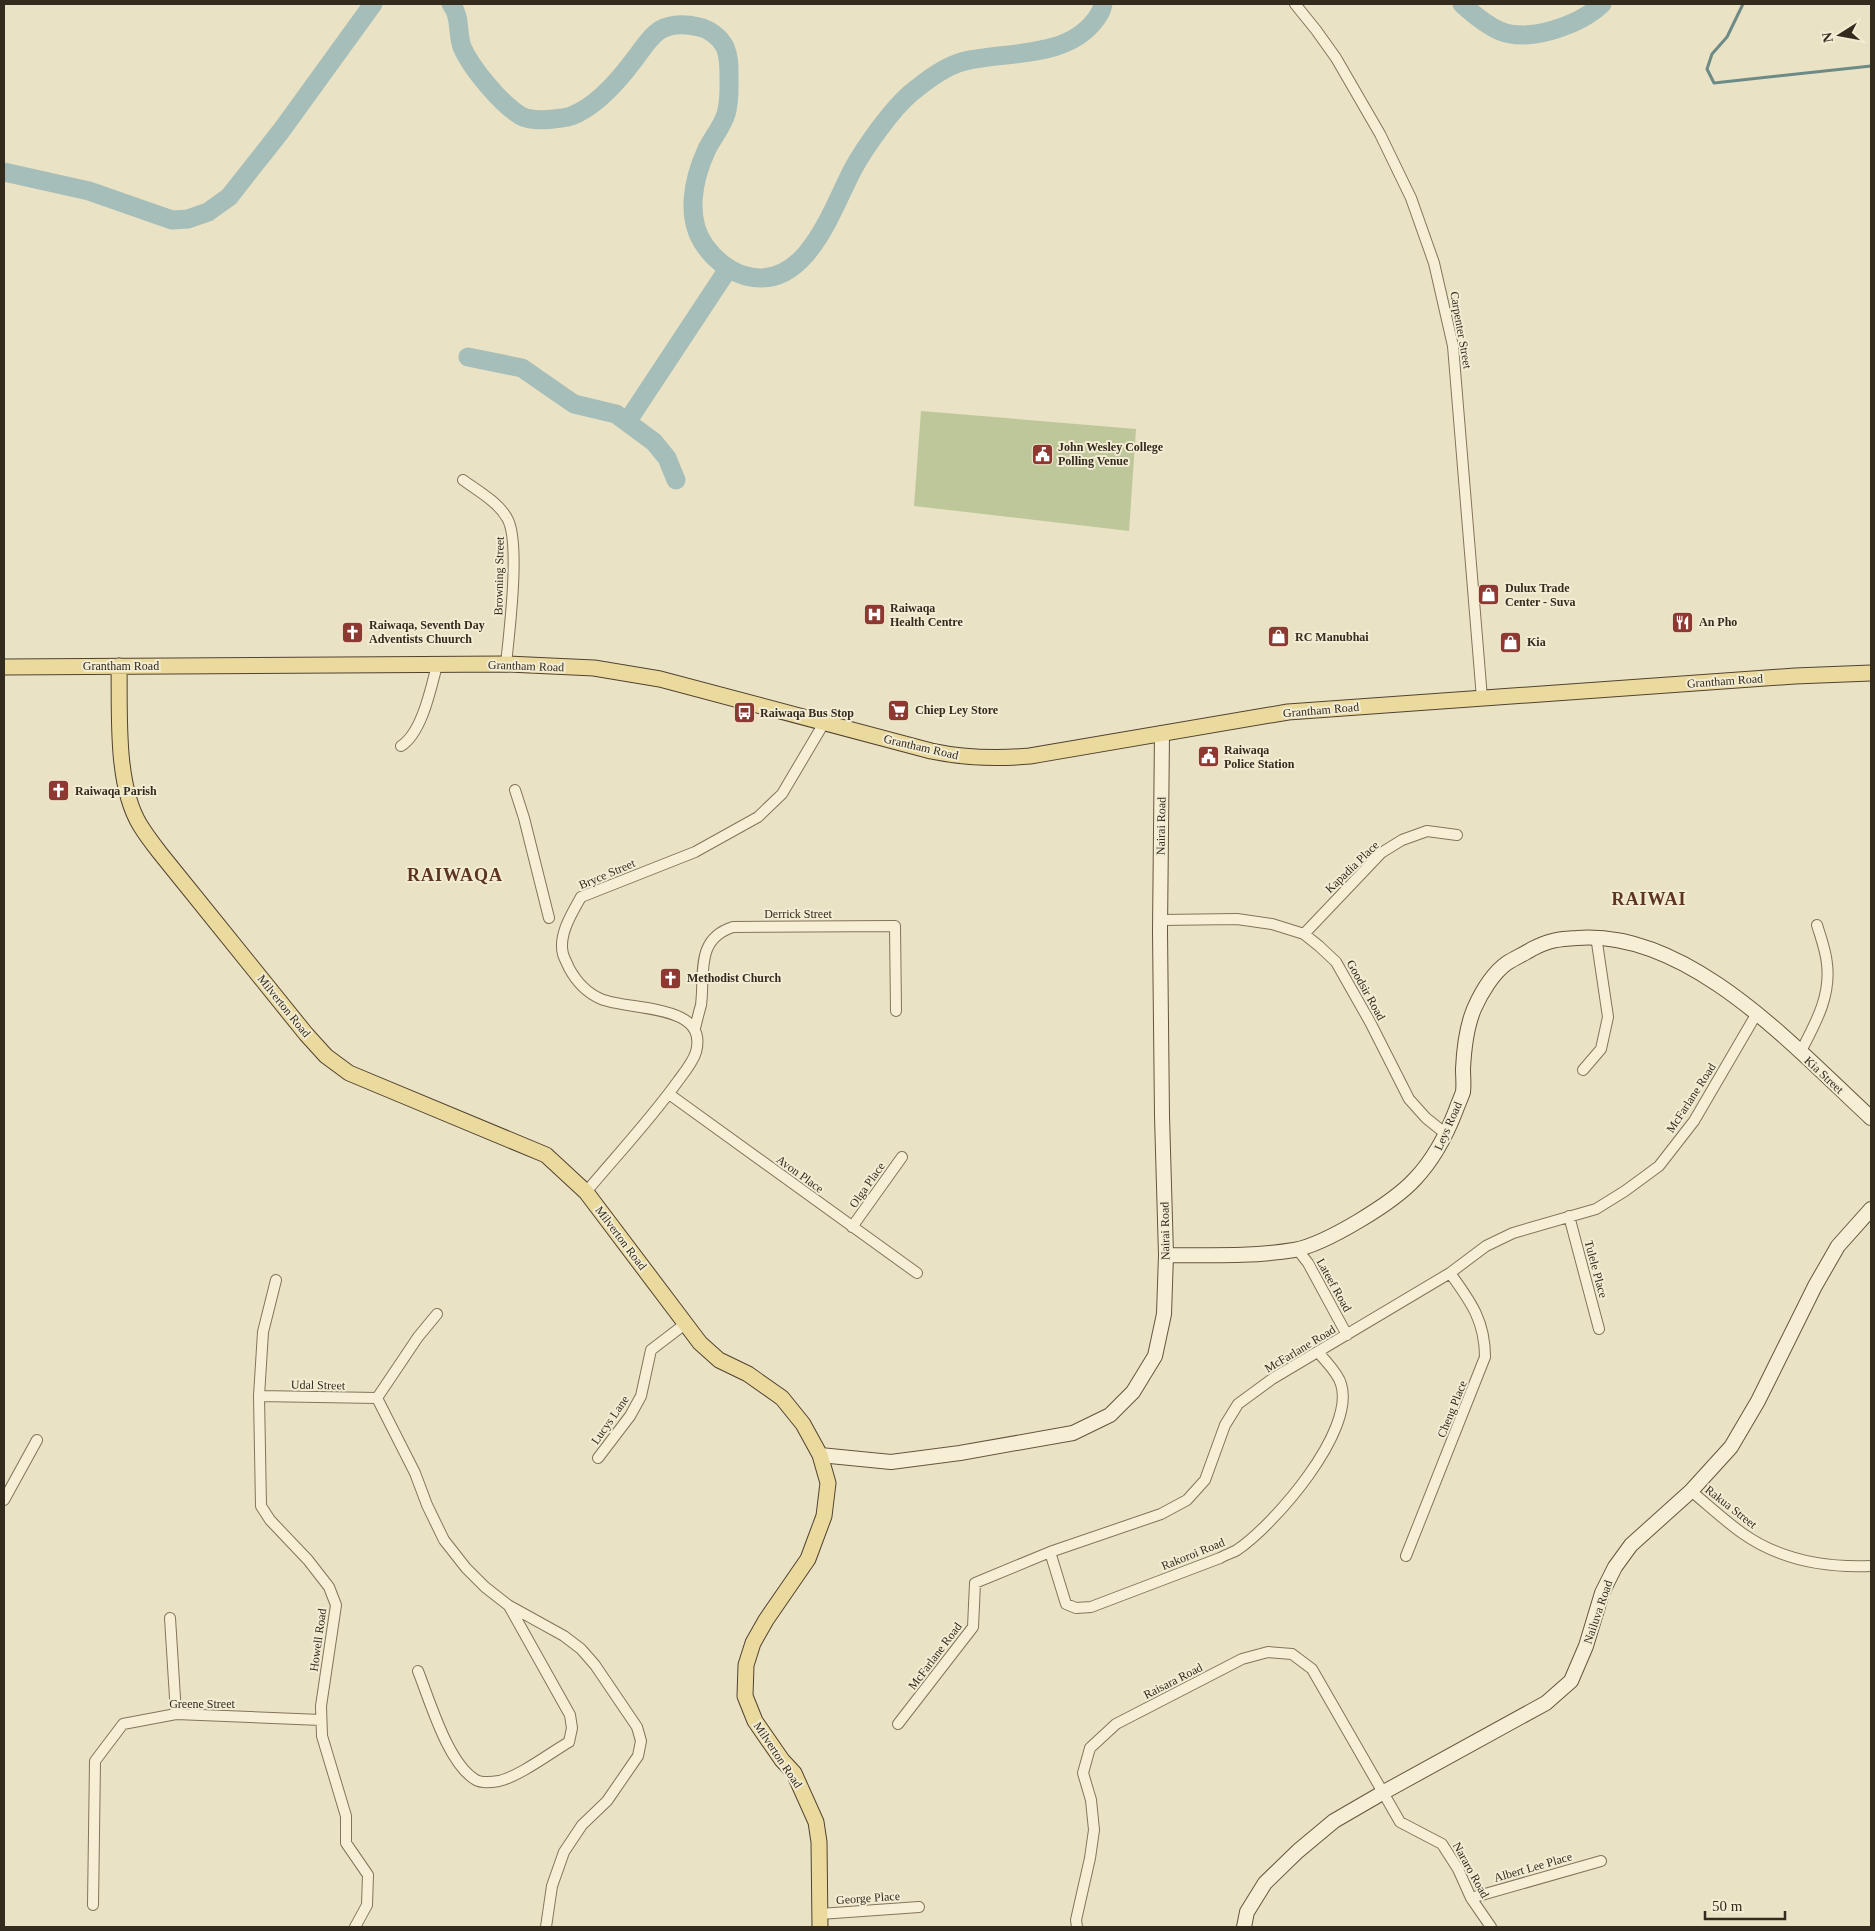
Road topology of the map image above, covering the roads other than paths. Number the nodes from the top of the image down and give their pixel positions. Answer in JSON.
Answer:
{"nodes":[{"id":1,"x":1294,"y":4,"type":"edge"},
{"id":2,"x":463,"y":480,"type":"dead end"},
{"id":3,"x":506,"y":664,"type":"junction"},
{"id":4,"x":438,"y":665,"type":"junction"},
{"id":5,"x":119,"y":666,"type":"junction"},
{"id":6,"x":4,"y":667,"type":"edge"},
{"id":7,"x":1871,"y":673,"type":"edge"},
{"id":8,"x":1482,"y":698,"type":"junction"},
{"id":9,"x":824,"y":722,"type":"junction"},
{"id":10,"x":1162,"y":733,"type":"junction"},
{"id":11,"x":401,"y":746,"type":"dead end"},
{"id":12,"x":515,"y":790,"type":"dead end"},
{"id":13,"x":1456,"y":835,"type":"dead end"},
{"id":14,"x":550,"y":918,"type":"dead end"},
{"id":15,"x":1160,"y":920,"type":"junction"},
{"id":16,"x":1817,"y":925,"type":"dead end"},
{"id":17,"x":1304,"y":934,"type":"junction"},
{"id":18,"x":1596,"y":936,"type":"junction"},
{"id":19,"x":896,"y":1011,"type":"dead end"},
{"id":20,"x":1756,"y":1013,"type":"junction"},
{"id":21,"x":695,"y":1028,"type":"junction"},
{"id":22,"x":1777,"y":1032,"type":"joint"},
{"id":23,"x":1800,"y":1053,"type":"junction"},
{"id":24,"x":1583,"y":1070,"type":"dead end"},
{"id":25,"x":669,"y":1094,"type":"junction"},
{"id":26,"x":1871,"y":1118,"type":"edge"},
{"id":27,"x":1446,"y":1134,"type":"junction"},
{"id":28,"x":902,"y":1157,"type":"dead end"},
{"id":29,"x":586,"y":1192,"type":"junction"},
{"id":30,"x":1871,"y":1209,"type":"edge"},
{"id":31,"x":1569,"y":1216,"type":"junction"},
{"id":32,"x":852,"y":1227,"type":"junction"},
{"id":33,"x":1297,"y":1249,"type":"junction"},
{"id":34,"x":1166,"y":1256,"type":"junction"},
{"id":35,"x":916,"y":1273,"type":"dead end"},
{"id":36,"x":1450,"y":1273,"type":"junction"},
{"id":37,"x":276,"y":1280,"type":"dead end"},
{"id":38,"x":437,"y":1314,"type":"dead end"},
{"id":39,"x":685,"y":1324,"type":"junction"},
{"id":40,"x":1599,"y":1329,"type":"dead end"},
{"id":41,"x":1347,"y":1335,"type":"junction"},
{"id":42,"x":1319,"y":1353,"type":"junction"},
{"id":43,"x":259,"y":1396,"type":"junction"},
{"id":44,"x":377,"y":1398,"type":"junction"},
{"id":45,"x":37,"y":1440,"type":"dead end"},
{"id":46,"x":820,"y":1454,"type":"junction"},
{"id":47,"x":598,"y":1458,"type":"dead end"},
{"id":48,"x":1691,"y":1491,"type":"junction"},
{"id":49,"x":4,"y":1500,"type":"edge"},
{"id":50,"x":1050,"y":1552,"type":"junction"},
{"id":51,"x":1406,"y":1556,"type":"dead end"},
{"id":52,"x":1871,"y":1566,"type":"edge"},
{"id":53,"x":508,"y":1605,"type":"junction"},
{"id":54,"x":170,"y":1618,"type":"dead end"},
{"id":55,"x":418,"y":1671,"type":"dead end"},
{"id":56,"x":176,"y":1714,"type":"junction"},
{"id":57,"x":322,"y":1720,"type":"junction"},
{"id":58,"x":898,"y":1724,"type":"dead end"},
{"id":59,"x":1384,"y":1792,"type":"junction"},
{"id":60,"x":1601,"y":1861,"type":"dead end"},
{"id":61,"x":1472,"y":1898,"type":"junction"},
{"id":62,"x":94,"y":1905,"type":"dead end"},
{"id":63,"x":919,"y":1906,"type":"dead end"},
{"id":64,"x":820,"y":1920,"type":"edge"},
{"id":65,"x":355,"y":1927,"type":"edge"},
{"id":66,"x":546,"y":1927,"type":"edge"},
{"id":67,"x":1077,"y":1927,"type":"edge"},
{"id":68,"x":1244,"y":1927,"type":"edge"},
{"id":69,"x":1491,"y":1927,"type":"edge"}],
"edges":[{"from":1,"to":8,"type":"street","name":"Carpenter Street"},
{"from":2,"to":3,"type":"street","name":"Browning Street"},
{"from":3,"to":4,"type":"main road","name":"Grantham Road"},
{"from":3,"to":9,"type":"main road","name":"Grantham Road"},
{"from":4,"to":5,"type":"main road","name":"Grantham Road"},
{"from":4,"to":11,"type":"street"},
{"from":5,"to":6,"type":"main road","name":"Grantham Road"},
{"from":5,"to":29,"type":"main road","name":"Milverton Road"},
{"from":7,"to":8,"type":"main road","name":"Grantham Road"},
{"from":8,"to":10,"type":"main road","name":"Grantham Road"},
{"from":9,"to":10,"type":"main road","name":"Grantham Road"},
{"from":9,"to":21,"type":"street","name":"Bryce Street"},
{"from":10,"to":15,"type":"street","name":"Nairai Road"},
{"from":12,"to":14,"type":"street"},
{"from":13,"to":17,"type":"street","name":"Kapadia Place"},
{"from":15,"to":17,"type":"street","name":"Goodsir Road"},
{"from":15,"to":34,"type":"street","name":"Nairai Road"},
{"from":16,"to":23,"type":"street"},
{"from":17,"to":27,"type":"street","name":"Goodsir Road"},
{"from":18,"to":20,"type":"street","name":"Leys Road"},
{"from":18,"to":24,"type":"street"},
{"from":18,"to":27,"type":"street","name":"Leys Road"},
{"from":19,"to":21,"type":"street","name":"Derrick Street"},
{"from":20,"to":22,"type":"street","name":"Leys Road"},
{"from":20,"to":31,"type":"street","name":"McFarlane Road"},
{"from":21,"to":25,"type":"street"},
{"from":22,"to":23,"type":"street","name":"Kia Street"},
{"from":23,"to":26,"type":"street","name":"Kia Street"},
{"from":25,"to":29,"type":"street"},
{"from":25,"to":32,"type":"street","name":"Avon Place"},
{"from":27,"to":33,"type":"street","name":"Leys Road"},
{"from":28,"to":32,"type":"street","name":"Olga Place"},
{"from":29,"to":39,"type":"main road","name":"Milverton Road"},
{"from":30,"to":48,"type":"street","name":"Nailuva Road"},
{"from":31,"to":36,"type":"street","name":"McFarlane Road"},
{"from":31,"to":40,"type":"street","name":"Tulele Place"},
{"from":32,"to":35,"type":"street","name":"Avon Place"},
{"from":33,"to":34,"type":"street","name":"Leys Road"},
{"from":33,"to":41,"type":"street","name":"Lateef Road"},
{"from":34,"to":46,"type":"street","name":"Nairai Road"},
{"from":36,"to":41,"type":"street","name":"McFarlane Road"},
{"from":36,"to":51,"type":"street","name":"Cheng Place"},
{"from":37,"to":43,"type":"street","name":"Howell Road"},
{"from":38,"to":44,"type":"street"},
{"from":39,"to":46,"type":"main road","name":"Milverton Road"},
{"from":39,"to":47,"type":"street","name":"Lucys Lane"},
{"from":41,"to":42,"type":"street","name":"McFarlane Road"},
{"from":42,"to":50,"type":"street","name":"McFarlane Road"},
{"from":42,"to":50,"type":"street","name":"Rakoroi Road"},
{"from":43,"to":44,"type":"street","name":"Udal Street"},
{"from":43,"to":57,"type":"street","name":"Howell Road"},
{"from":44,"to":53,"type":"street"},
{"from":45,"to":49,"type":"street"},
{"from":46,"to":64,"type":"main road","name":"Milverton Road"},
{"from":48,"to":52,"type":"street","name":"Rakua Street"},
{"from":48,"to":59,"type":"street","name":"Nailuva Road"},
{"from":50,"to":58,"type":"street","name":"McFarlane Road"},
{"from":53,"to":55,"type":"street"},
{"from":53,"to":66,"type":"street"},
{"from":54,"to":56,"type":"street"},
{"from":56,"to":57,"type":"street","name":"Greene Street"},
{"from":56,"to":62,"type":"street","name":"Greene Street"},
{"from":57,"to":65,"type":"street","name":"Howell Road"},
{"from":59,"to":61,"type":"street","name":"Nararo Road"},
{"from":59,"to":67,"type":"street","name":"Raisara Road"},
{"from":59,"to":68,"type":"street","name":"Nailuva Road"},
{"from":60,"to":61,"type":"street","name":"Albert Lee Place"},
{"from":61,"to":69,"type":"street","name":"Nararo Road"},
{"from":63,"to":64,"type":"street","name":"George Place"}]}
